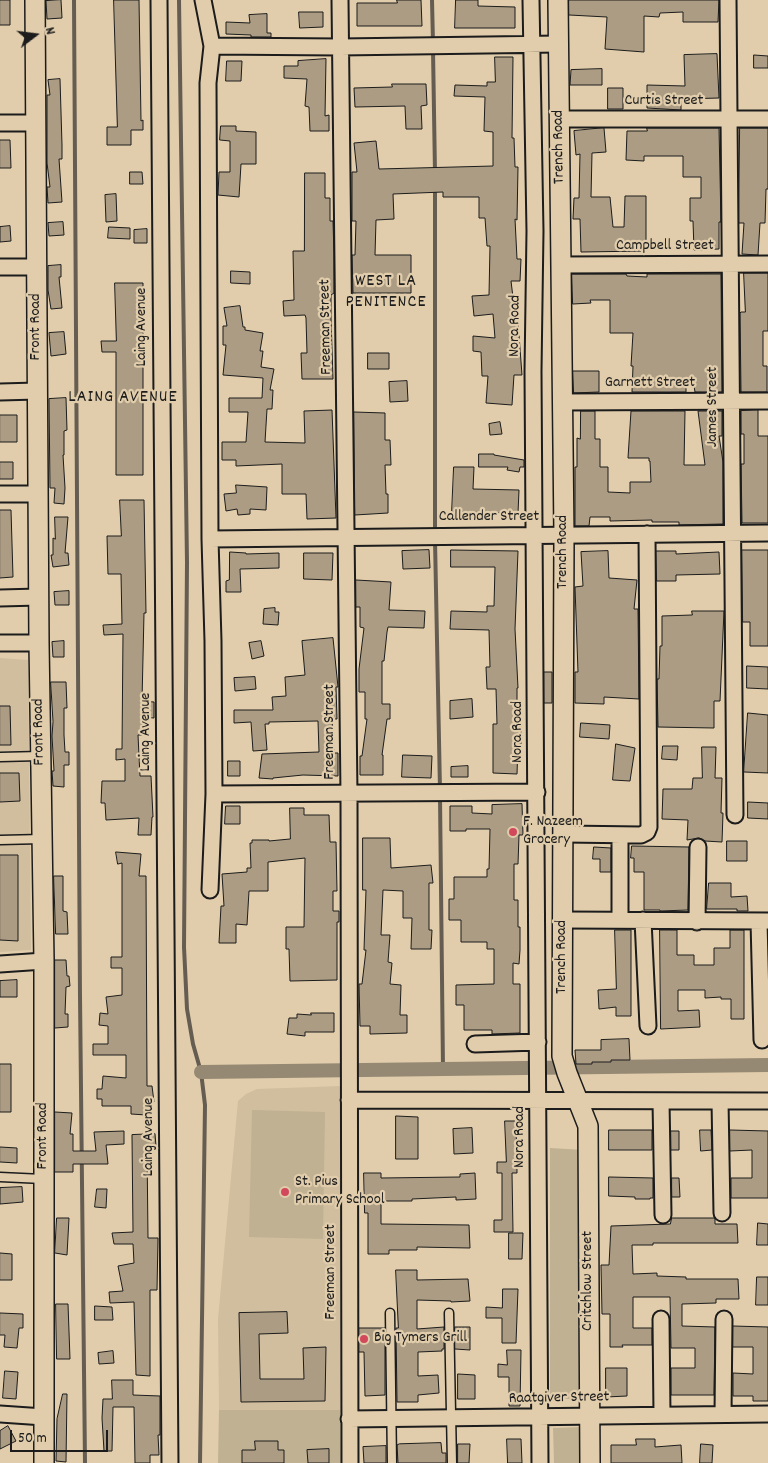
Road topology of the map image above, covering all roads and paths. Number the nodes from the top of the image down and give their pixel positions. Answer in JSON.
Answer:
{"nodes":[{"id":1,"x":35,"y":0,"type":"edge"},
{"id":2,"x":159,"y":0,"type":"edge"},
{"id":3,"x":203,"y":0,"type":"edge"},
{"id":4,"x":340,"y":0,"type":"edge"},
{"id":5,"x":531,"y":0,"type":"edge"},
{"id":6,"x":558,"y":0,"type":"edge"},
{"id":7,"x":728,"y":0,"type":"edge"},
{"id":8,"x":559,"y":44,"type":"junction"},
{"id":9,"x":531,"y":45,"type":"junction"},
{"id":10,"x":212,"y":46,"type":"junction"},
{"id":11,"x":340,"y":48,"type":"junction"},
{"id":12,"x":560,"y":119,"type":"junction"},
{"id":13,"x":729,"y":119,"type":"junction"},
{"id":14,"x":768,"y":120,"type":"edge"},
{"id":15,"x":0,"y":122,"type":"edge"},
{"id":16,"x":36,"y":123,"type":"junction"},
{"id":17,"x":730,"y":264,"type":"junction"},
{"id":18,"x":768,"y":264,"type":"edge"},
{"id":19,"x":561,"y":265,"type":"junction"},
{"id":20,"x":0,"y":267,"type":"edge"},
{"id":21,"x":36,"y":267,"type":"junction"},
{"id":22,"x":37,"y":391,"type":"junction"},
{"id":23,"x":0,"y":392,"type":"edge"},
{"id":24,"x":732,"y":401,"type":"junction"},
{"id":25,"x":768,"y":401,"type":"edge"},
{"id":26,"x":563,"y":402,"type":"junction"},
{"id":27,"x":0,"y":494,"type":"edge"},
{"id":28,"x":38,"y":494,"type":"junction"},
{"id":29,"x":768,"y":533,"type":"edge"},
{"id":30,"x":647,"y":534,"type":"junction"},
{"id":31,"x":733,"y":534,"type":"junction"},
{"id":32,"x":536,"y":535,"type":"junction"},
{"id":33,"x":564,"y":535,"type":"junction"},
{"id":34,"x":347,"y":537,"type":"junction"},
{"id":35,"x":210,"y":539,"type":"junction"},
{"id":36,"x":38,"y":597,"type":"junction"},
{"id":37,"x":0,"y":598,"type":"edge"},
{"id":38,"x":0,"y":643,"type":"edge"},
{"id":39,"x":39,"y":643,"type":"junction"},
{"id":40,"x":41,"y":756,"type":"junction"},
{"id":41,"x":0,"y":757,"type":"edge"},
{"id":42,"x":537,"y":792,"type":"junction"},
{"id":43,"x":214,"y":794,"type":"junction"},
{"id":44,"x":349,"y":794,"type":"junction"},
{"id":45,"x":735,"y":815,"type":"dead end"},
{"id":46,"x":564,"y":834,"type":"junction"},
{"id":47,"x":620,"y":835,"type":"junction"},
{"id":48,"x":42,"y":839,"type":"junction"},
{"id":49,"x":0,"y":840,"type":"edge"},
{"id":50,"x":698,"y":847,"type":"dead end"},
{"id":51,"x":210,"y":890,"type":"dead end"},
{"id":52,"x":563,"y":920,"type":"junction"},
{"id":53,"x":620,"y":920,"type":"junction"},
{"id":54,"x":643,"y":920,"type":"junction"},
{"id":55,"x":763,"y":921,"type":"edge"},
{"id":56,"x":697,"y":922,"type":"junction"},
{"id":57,"x":44,"y":961,"type":"junction"},
{"id":58,"x":0,"y":964,"type":"edge"},
{"id":59,"x":648,"y":1026,"type":"dead end"},
{"id":60,"x":762,"y":1040,"type":"dead end"},
{"id":61,"x":538,"y":1042,"type":"junction"},
{"id":62,"x":474,"y":1044,"type":"dead end"},
{"id":63,"x":349,"y":1100,"type":"junction"},
{"id":64,"x":538,"y":1100,"type":"junction"},
{"id":65,"x":660,"y":1100,"type":"junction"},
{"id":66,"x":720,"y":1100,"type":"junction"},
{"id":67,"x":768,"y":1100,"type":"edge"},
{"id":68,"x":579,"y":1101,"type":"junction"},
{"id":69,"x":0,"y":1177,"type":"edge"},
{"id":70,"x":44,"y":1179,"type":"junction"},
{"id":71,"x":722,"y":1213,"type":"dead end"},
{"id":72,"x":662,"y":1215,"type":"dead end"},
{"id":73,"x":390,"y":1313,"type":"dead end"},
{"id":74,"x":449,"y":1313,"type":"dead end"},
{"id":75,"x":724,"y":1319,"type":"dead end"},
{"id":76,"x":661,"y":1320,"type":"dead end"},
{"id":77,"x":0,"y":1414,"type":"edge"},
{"id":78,"x":723,"y":1414,"type":"junction"},
{"id":79,"x":768,"y":1414,"type":"edge"},
{"id":80,"x":662,"y":1415,"type":"junction"},
{"id":81,"x":590,"y":1416,"type":"junction"},
{"id":82,"x":44,"y":1417,"type":"junction"},
{"id":83,"x":539,"y":1417,"type":"junction"},
{"id":84,"x":392,"y":1418,"type":"junction"},
{"id":85,"x":451,"y":1418,"type":"junction"},
{"id":86,"x":350,"y":1419,"type":"junction"},
{"id":87,"x":44,"y":1463,"type":"edge"},
{"id":88,"x":170,"y":1463,"type":"edge"},
{"id":89,"x":350,"y":1463,"type":"edge"},
{"id":90,"x":392,"y":1463,"type":"edge"},
{"id":91,"x":452,"y":1463,"type":"edge"},
{"id":92,"x":540,"y":1463,"type":"edge"},
{"id":93,"x":590,"y":1463,"type":"edge"}],
"edges":[{"from":1,"to":16,"type":"street","name":"Front Road"},
{"from":2,"to":88,"type":"street","name":"Laing Avenue"},
{"from":3,"to":10,"type":"street"},
{"from":4,"to":11,"type":"street","name":"Freeman Street"},
{"from":5,"to":9,"type":"street","name":"Nora Road"},
{"from":6,"to":8,"type":"street","name":"Trench Road"},
{"from":7,"to":13,"type":"street","name":"James Street"},
{"from":8,"to":9,"type":"street"},
{"from":8,"to":12,"type":"street","name":"Trench Road"},
{"from":9,"to":11,"type":"street"},
{"from":9,"to":32,"type":"street","name":"Nora Road"},
{"from":10,"to":11,"type":"street"},
{"from":10,"to":35,"type":"street"},
{"from":11,"to":34,"type":"street","name":"Freeman Street"},
{"from":12,"to":13,"type":"street","name":"Curtis Street"},
{"from":12,"to":19,"type":"street","name":"Trench Road"},
{"from":13,"to":14,"type":"street","name":"Curtis Street"},
{"from":13,"to":17,"type":"street","name":"James Street"},
{"from":15,"to":16,"type":"street"},
{"from":16,"to":21,"type":"street","name":"Front Road"},
{"from":17,"to":18,"type":"street","name":"Campbell Street"},
{"from":17,"to":19,"type":"street","name":"Campbell Street"},
{"from":17,"to":24,"type":"street","name":"James Street"},
{"from":19,"to":26,"type":"street","name":"Trench Road"},
{"from":20,"to":21,"type":"street"},
{"from":21,"to":22,"type":"street","name":"Front Road"},
{"from":22,"to":23,"type":"street"},
{"from":22,"to":28,"type":"street","name":"Front Road"},
{"from":24,"to":25,"type":"street","name":"Garnett Street"},
{"from":24,"to":26,"type":"street","name":"Garnett Street"},
{"from":24,"to":31,"type":"street","name":"James Street"},
{"from":26,"to":33,"type":"street","name":"Trench Road"},
{"from":27,"to":28,"type":"street"},
{"from":28,"to":36,"type":"street","name":"Front Road"},
{"from":29,"to":31,"type":"street","name":"Callender Street"},
{"from":30,"to":31,"type":"street","name":"Callender Street"},
{"from":30,"to":33,"type":"street","name":"Callender Street"},
{"from":30,"to":47,"type":"street"},
{"from":31,"to":45,"type":"street","name":"James Street"},
{"from":32,"to":33,"type":"street","name":"Callender Street"},
{"from":32,"to":34,"type":"street","name":"Callender Street"},
{"from":32,"to":42,"type":"street","name":"Nora Road"},
{"from":33,"to":46,"type":"street","name":"Trench Road"},
{"from":34,"to":35,"type":"street","name":"Callender Street"},
{"from":34,"to":44,"type":"street","name":"Freeman Street"},
{"from":35,"to":43,"type":"street"},
{"from":36,"to":37,"type":"street"},
{"from":36,"to":39,"type":"street","name":"Front Road"},
{"from":38,"to":39,"type":"street"},
{"from":39,"to":40,"type":"street","name":"Front Road"},
{"from":40,"to":41,"type":"lane"},
{"from":40,"to":48,"type":"street","name":"Front Road"},
{"from":42,"to":44,"type":"street"},
{"from":42,"to":61,"type":"street","name":"Nora Road"},
{"from":43,"to":44,"type":"street"},
{"from":43,"to":51,"type":"street"},
{"from":44,"to":63,"type":"street","name":"Freeman Street"},
{"from":46,"to":47,"type":"street"},
{"from":46,"to":52,"type":"street","name":"Trench Road"},
{"from":47,"to":53,"type":"street"},
{"from":48,"to":49,"type":"lane"},
{"from":48,"to":57,"type":"street","name":"Front Road"},
{"from":50,"to":56,"type":"street"},
{"from":52,"to":53,"type":"street"},
{"from":52,"to":68,"type":"street","name":"Trench Road"},
{"from":53,"to":54,"type":"street"},
{"from":54,"to":56,"type":"street"},
{"from":54,"to":59,"type":"street"},
{"from":55,"to":56,"type":"street"},
{"from":55,"to":60,"type":"street"},
{"from":57,"to":58,"type":"street"},
{"from":57,"to":70,"type":"street","name":"Front Road"},
{"from":61,"to":62,"type":"street"},
{"from":61,"to":64,"type":"street","name":"Nora Road"},
{"from":63,"to":64,"type":"street"},
{"from":63,"to":86,"type":"street","name":"Freeman Street"},
{"from":64,"to":68,"type":"street"},
{"from":64,"to":83,"type":"street","name":"Nora Road"},
{"from":65,"to":66,"type":"street"},
{"from":65,"to":68,"type":"street"},
{"from":65,"to":72,"type":"street"},
{"from":66,"to":67,"type":"street"},
{"from":66,"to":71,"type":"street"},
{"from":68,"to":81,"type":"street","name":"Critchlow Street"},
{"from":69,"to":70,"type":"lane"},
{"from":70,"to":82,"type":"street","name":"Front Road"},
{"from":73,"to":84,"type":"lane"},
{"from":74,"to":85,"type":"lane"},
{"from":75,"to":78,"type":"street"},
{"from":76,"to":80,"type":"street"},
{"from":77,"to":82,"type":"street"},
{"from":78,"to":79,"type":"street","name":"Raatgiver Street"},
{"from":78,"to":80,"type":"street","name":"Raatgiver Street"},
{"from":80,"to":81,"type":"street","name":"Raatgiver Street"},
{"from":81,"to":83,"type":"street","name":"Raatgiver Street"},
{"from":81,"to":93,"type":"street","name":"Critchlow Street"},
{"from":82,"to":87,"type":"street","name":"Front Road"},
{"from":83,"to":85,"type":"street","name":"Raatgiver Street"},
{"from":83,"to":92,"type":"street","name":"Nora Road"},
{"from":84,"to":85,"type":"street","name":"Raatgiver Street"},
{"from":84,"to":86,"type":"street","name":"Raatgiver Street"},
{"from":84,"to":90,"type":"lane"},
{"from":85,"to":91,"type":"lane"},
{"from":86,"to":89,"type":"street","name":"Freeman Street"}]}
